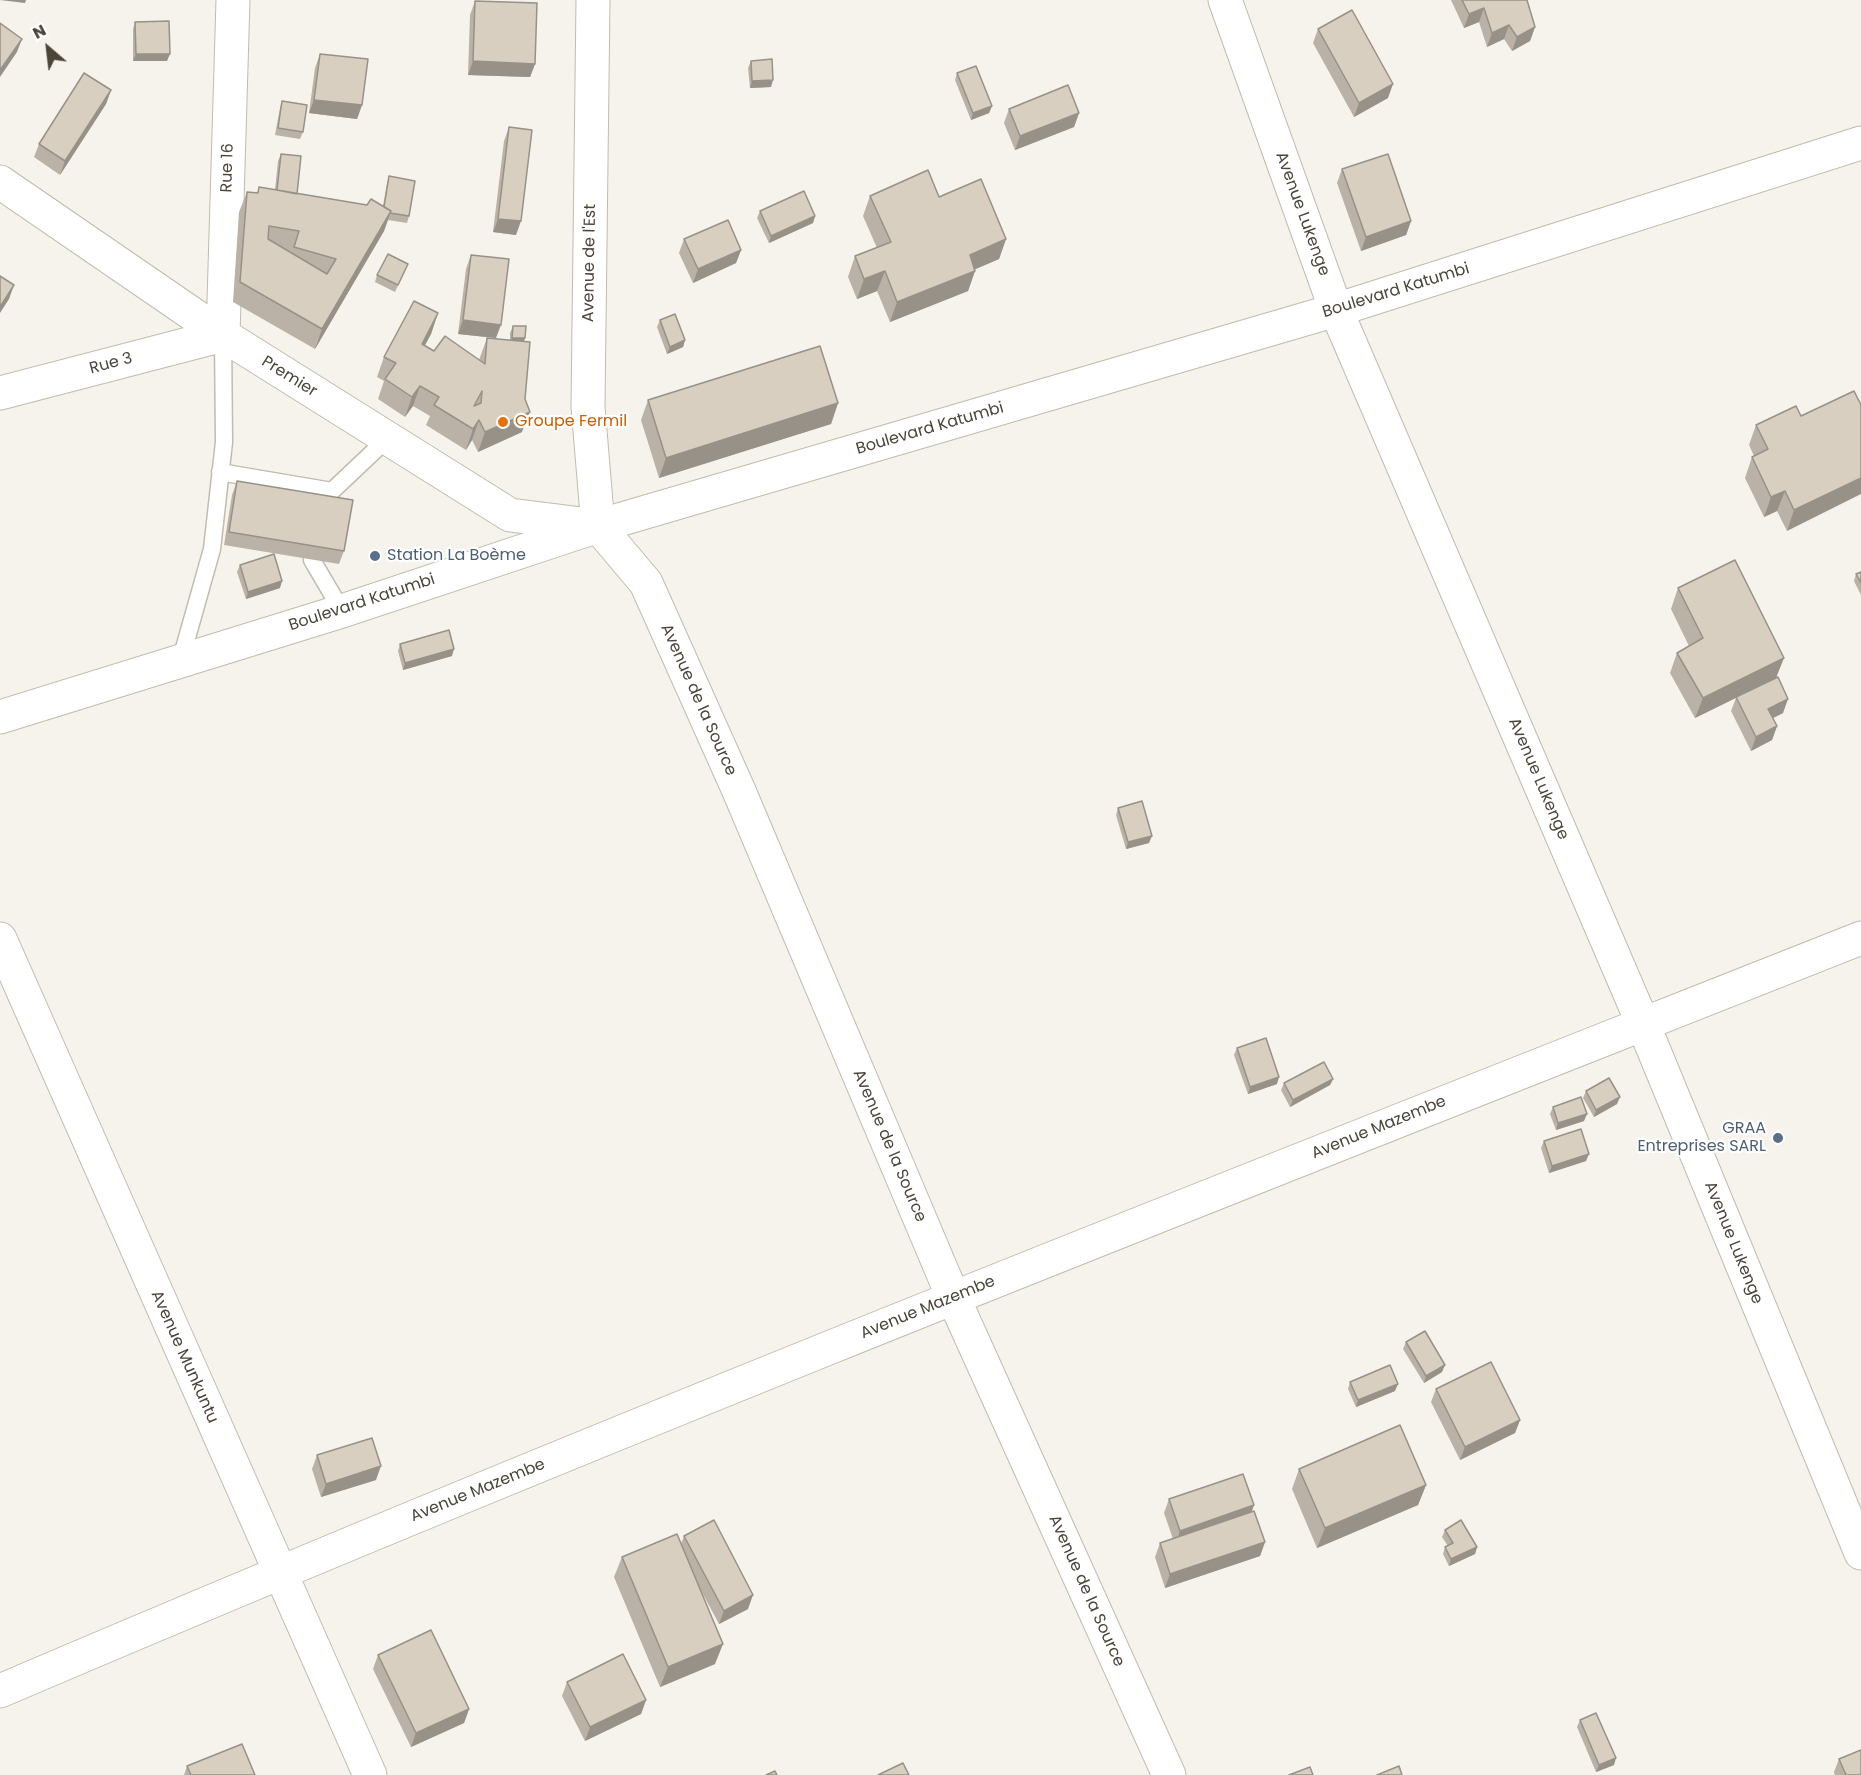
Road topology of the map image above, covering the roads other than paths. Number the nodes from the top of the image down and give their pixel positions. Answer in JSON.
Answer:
{"nodes":[{"id":1,"x":233,"y":0,"type":"edge"},
{"id":2,"x":593,"y":0,"type":"edge"},
{"id":3,"x":1225,"y":0,"type":"edge"},
{"id":4,"x":1861,"y":143,"type":"edge"},
{"id":5,"x":0,"y":182,"type":"edge"},
{"id":6,"x":1336,"y":310,"type":"junction"},
{"id":7,"x":223,"y":335,"type":"junction"},
{"id":8,"x":0,"y":393,"type":"edge"},
{"id":9,"x":387,"y":438,"type":"junction"},
{"id":10,"x":220,"y":472,"type":"junction"},
{"id":11,"x":332,"y":491,"type":"junction"},
{"id":12,"x":598,"y":526,"type":"junction"},
{"id":13,"x":342,"y":611,"type":"junction"},
{"id":14,"x":181,"y":659,"type":"junction"},
{"id":15,"x":0,"y":717,"type":"edge"},
{"id":16,"x":1861,"y":938,"type":"edge"},
{"id":17,"x":0,"y":939,"type":"edge"},
{"id":18,"x":1643,"y":1024,"type":"junction"},
{"id":19,"x":953,"y":1297,"type":"junction"},
{"id":20,"x":1861,"y":1554,"type":"edge"},
{"id":21,"x":279,"y":1572,"type":"junction"},
{"id":22,"x":0,"y":1691,"type":"edge"},
{"id":23,"x":370,"y":1775,"type":"edge"},
{"id":24,"x":1169,"y":1775,"type":"edge"}],
"edges":[{"from":1,"to":7,"type":"street","name":"Rue 16"},
{"from":2,"to":12,"type":"street","name":"Avenue de l'Est"},
{"from":3,"to":6,"type":"street","name":"Avenue Lukenge"},
{"from":4,"to":6,"type":"street","name":"Boulevard Katumbi"},
{"from":5,"to":7,"type":"street","name":"Premier"},
{"from":6,"to":12,"type":"street","name":"Boulevard Katumbi"},
{"from":6,"to":18,"type":"street","name":"Avenue Lukenge"},
{"from":7,"to":8,"type":"street","name":"Rue 3"},
{"from":7,"to":9,"type":"street","name":"Premier"},
{"from":7,"to":10,"type":"lane"},
{"from":9,"to":11,"type":"lane"},
{"from":9,"to":12,"type":"street","name":"Premier"},
{"from":10,"to":11,"type":"lane"},
{"from":10,"to":14,"type":"lane"},
{"from":11,"to":13,"type":"lane"},
{"from":12,"to":13,"type":"street","name":"Boulevard Katumbi"},
{"from":12,"to":19,"type":"street","name":"Avenue de la Source"},
{"from":13,"to":14,"type":"street","name":"Boulevard Katumbi"},
{"from":14,"to":15,"type":"street","name":"Boulevard Katumbi"},
{"from":16,"to":18,"type":"street","name":"Avenue Mazembe"},
{"from":17,"to":21,"type":"street","name":"Avenue Munkuntu"},
{"from":18,"to":19,"type":"street","name":"Avenue Mazembe"},
{"from":18,"to":20,"type":"street","name":"Avenue Lukenge"},
{"from":19,"to":21,"type":"street","name":"Avenue Mazembe"},
{"from":19,"to":24,"type":"street","name":"Avenue de la Source"},
{"from":21,"to":22,"type":"street","name":"Avenue Mazembe"},
{"from":21,"to":23,"type":"street","name":"Avenue Munkuntu"}]}
